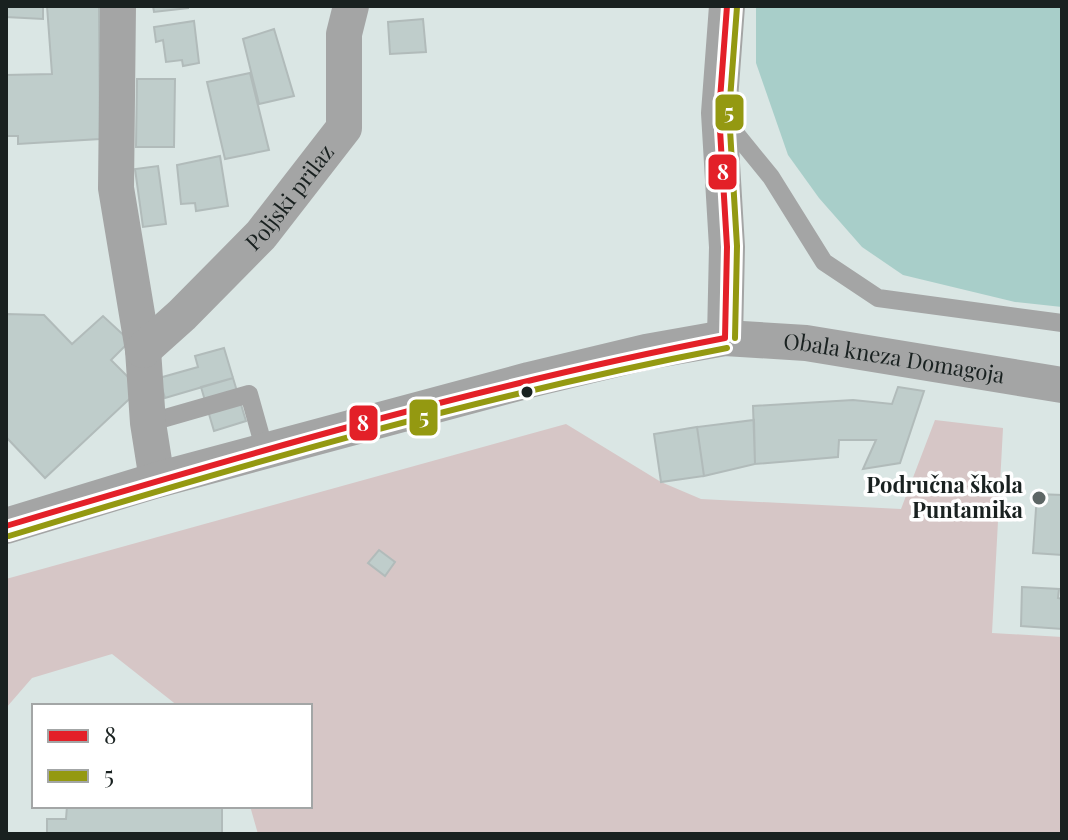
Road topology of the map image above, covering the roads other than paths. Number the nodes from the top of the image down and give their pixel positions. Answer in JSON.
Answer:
{"nodes":[{"id":1,"x":118,"y":6,"type":"edge"},
{"id":2,"x":351,"y":6,"type":"edge"},
{"id":3,"x":727,"y":6,"type":"edge"},
{"id":4,"x":719,"y":113,"type":"junction"},
{"id":5,"x":1062,"y":323,"type":"edge"},
{"id":6,"x":725,"y":338,"type":"junction"},
{"id":7,"x":143,"y":350,"type":"junction"},
{"id":8,"x":1062,"y":385,"type":"edge"},
{"id":9,"x":148,"y":423,"type":"junction"},
{"id":10,"x":265,"y":451,"type":"junction"},
{"id":11,"x":157,"y":480,"type":"junction"},
{"id":12,"x":6,"y":526,"type":"edge"}],
"edges":[{"from":1,"to":7,"type":"street"},
{"from":2,"to":7,"type":"street","name":"Poljski prilaz"},
{"from":3,"to":4,"type":"street"},
{"from":4,"to":5,"type":"lane"},
{"from":4,"to":6,"type":"street"},
{"from":6,"to":8,"type":"street","name":"Obala kneza Domagoja"},
{"from":6,"to":10,"type":"street","name":"Obala kneza Domagoja"},
{"from":7,"to":9,"type":"street"},
{"from":9,"to":10,"type":"lane"},
{"from":9,"to":11,"type":"street"},
{"from":10,"to":11,"type":"street","name":"Obala kneza Domagoja"},
{"from":11,"to":12,"type":"street","name":"Obala kneza Domagoja"}]}
